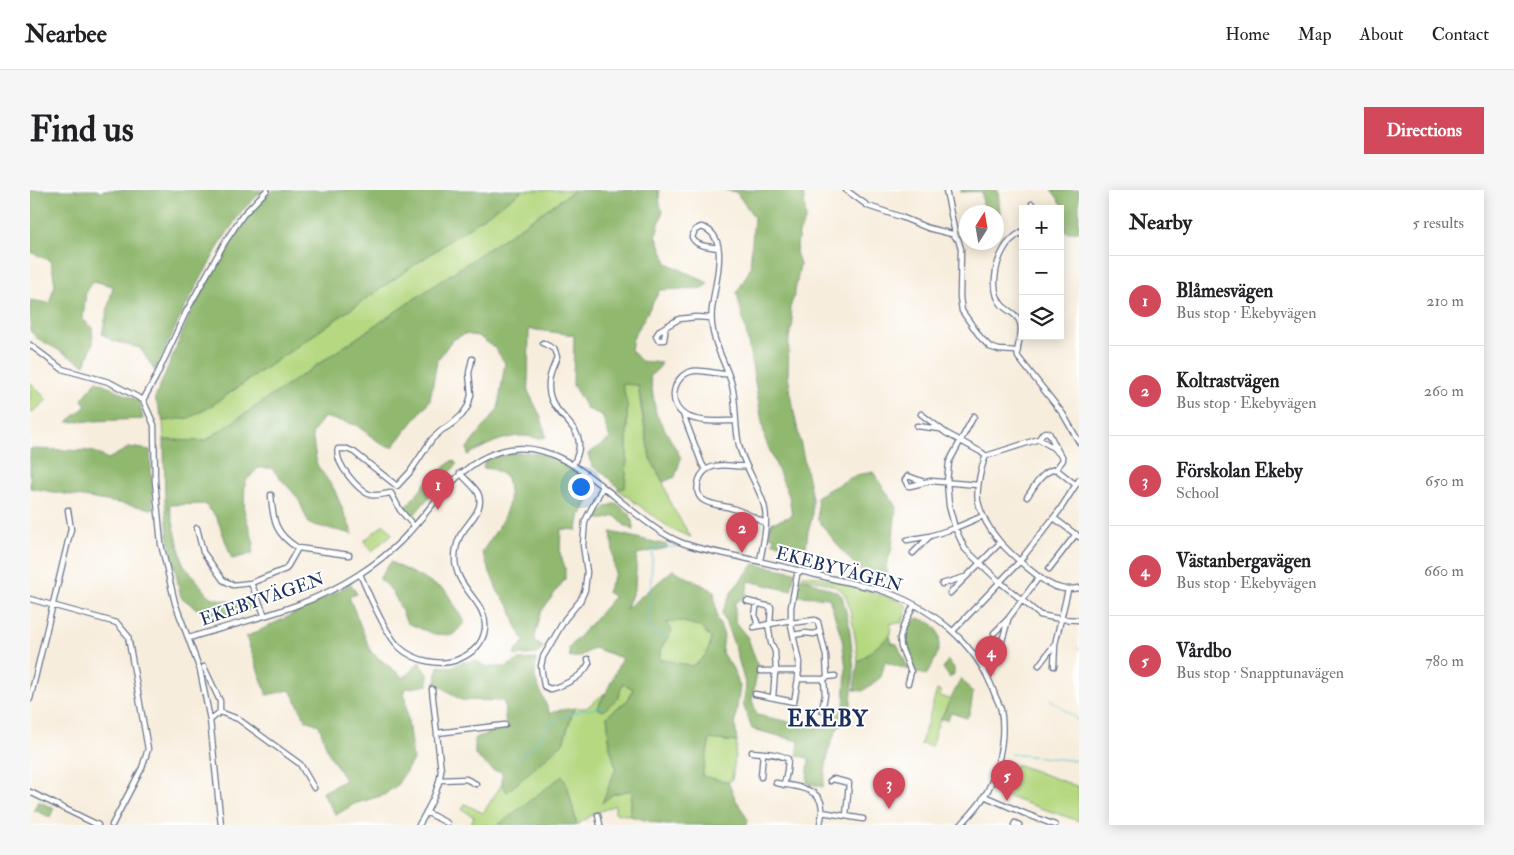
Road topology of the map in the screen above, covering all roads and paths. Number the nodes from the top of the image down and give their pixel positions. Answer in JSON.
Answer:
{"nodes":[{"id":1,"x":267,"y":190,"type":"edge"},
{"id":2,"x":846,"y":190,"type":"edge"},
{"id":3,"x":946,"y":190,"type":"edge"},
{"id":4,"x":1019,"y":234,"type":"edge"},
{"id":5,"x":956,"y":238,"type":"junction"},
{"id":6,"x":718,"y":248,"type":"junction"},
{"id":7,"x":711,"y":318,"type":"junction"},
{"id":8,"x":665,"y":328,"type":"dead end"},
{"id":9,"x":543,"y":343,"type":"dead end"},
{"id":10,"x":30,"y":344,"type":"edge"},
{"id":11,"x":1016,"y":351,"type":"junction"},
{"id":12,"x":472,"y":360,"type":"dead end"},
{"id":13,"x":728,"y":374,"type":"junction"},
{"id":14,"x":143,"y":400,"type":"junction"},
{"id":15,"x":683,"y":414,"type":"junction"},
{"id":16,"x":921,"y":414,"type":"dead end"},
{"id":17,"x":974,"y":416,"type":"dead end"},
{"id":18,"x":736,"y":421,"type":"junction"},
{"id":19,"x":917,"y":426,"type":"dead end"},
{"id":20,"x":940,"y":429,"type":"junction"},
{"id":21,"x":1039,"y":439,"type":"junction"},
{"id":22,"x":960,"y":441,"type":"junction"},
{"id":23,"x":1079,"y":442,"type":"edge"},
{"id":24,"x":1059,"y":452,"type":"junction"},
{"id":25,"x":986,"y":456,"type":"junction"},
{"id":26,"x":573,"y":465,"type":"junction"},
{"id":27,"x":746,"y":466,"type":"junction"},
{"id":28,"x":706,"y":470,"type":"junction"},
{"id":29,"x":1056,"y":470,"type":"junction"},
{"id":30,"x":460,"y":473,"type":"junction"},
{"id":31,"x":1079,"y":480,"type":"edge"},
{"id":32,"x":924,"y":482,"type":"dead end"},
{"id":33,"x":947,"y":482,"type":"junction"},
{"id":34,"x":978,"y":485,"type":"junction"},
{"id":35,"x":1076,"y":485,"type":"junction"},
{"id":36,"x":397,"y":486,"type":"junction"},
{"id":37,"x":602,"y":488,"type":"junction"},
{"id":38,"x":391,"y":493,"type":"junction"},
{"id":39,"x":271,"y":495,"type":"dead end"},
{"id":40,"x":1027,"y":497,"type":"dead end"},
{"id":41,"x":68,"y":510,"type":"dead end"},
{"id":42,"x":983,"y":516,"type":"junction"},
{"id":43,"x":1054,"y":518,"type":"junction"},
{"id":44,"x":765,"y":523,"type":"junction"},
{"id":45,"x":414,"y":526,"type":"junction"},
{"id":46,"x":197,"y":528,"type":"dead end"},
{"id":47,"x":955,"y":528,"type":"junction"},
{"id":48,"x":930,"y":536,"type":"junction"},
{"id":49,"x":1077,"y":536,"type":"edge"},
{"id":50,"x":907,"y":540,"type":"dead end"},
{"id":51,"x":1000,"y":543,"type":"junction"},
{"id":52,"x":298,"y":548,"type":"junction"},
{"id":53,"x":913,"y":553,"type":"dead end"},
{"id":54,"x":346,"y":556,"type":"dead end"},
{"id":55,"x":760,"y":561,"type":"junction"},
{"id":56,"x":1019,"y":562,"type":"junction"},
{"id":57,"x":980,"y":563,"type":"junction"},
{"id":58,"x":1049,"y":569,"type":"dead end"},
{"id":59,"x":798,"y":570,"type":"junction"},
{"id":60,"x":360,"y":574,"type":"junction"},
{"id":61,"x":965,"y":577,"type":"junction"},
{"id":62,"x":1039,"y":577,"type":"junction"},
{"id":63,"x":1000,"y":582,"type":"junction"},
{"id":64,"x":252,"y":583,"type":"junction"},
{"id":65,"x":942,"y":584,"type":"dead end"},
{"id":66,"x":1079,"y":588,"type":"edge"},
{"id":67,"x":1068,"y":590,"type":"junction"},
{"id":68,"x":950,"y":593,"type":"dead end"},
{"id":69,"x":30,"y":599,"type":"edge"},
{"id":70,"x":747,"y":601,"type":"dead end"},
{"id":71,"x":1022,"y":601,"type":"junction"},
{"id":72,"x":757,"y":604,"type":"junction"},
{"id":73,"x":914,"y":605,"type":"junction"},
{"id":74,"x":52,"y":606,"type":"junction"},
{"id":75,"x":266,"y":616,"type":"junction"},
{"id":76,"x":1008,"y":619,"type":"junction"},
{"id":77,"x":1060,"y":619,"type":"junction"},
{"id":78,"x":1079,"y":620,"type":"edge"},
{"id":79,"x":791,"y":621,"type":"junction"},
{"id":80,"x":769,"y":624,"type":"junction"},
{"id":81,"x":820,"y":631,"type":"junction"},
{"id":82,"x":953,"y":631,"type":"junction"},
{"id":83,"x":994,"y":633,"type":"dead end"},
{"id":84,"x":793,"y":634,"type":"junction"},
{"id":85,"x":189,"y":638,"type":"junction"},
{"id":86,"x":1055,"y":644,"type":"junction"},
{"id":87,"x":1000,"y":648,"type":"dead end"},
{"id":88,"x":588,"y":659,"type":"dead end"},
{"id":89,"x":1038,"y":665,"type":"dead end"},
{"id":90,"x":1054,"y":666,"type":"dead end"},
{"id":91,"x":204,"y":667,"type":"dead end"},
{"id":92,"x":760,"y":671,"type":"dead end"},
{"id":93,"x":775,"y":672,"type":"junction"},
{"id":94,"x":799,"y":672,"type":"junction"},
{"id":95,"x":835,"y":676,"type":"dead end"},
{"id":96,"x":826,"y":678,"type":"junction"},
{"id":97,"x":798,"y":679,"type":"junction"},
{"id":98,"x":908,"y":683,"type":"dead end"},
{"id":99,"x":432,"y":689,"type":"dead end"},
{"id":100,"x":755,"y":694,"type":"dead end"},
{"id":101,"x":773,"y":697,"type":"junction"},
{"id":102,"x":30,"y":699,"type":"edge"},
{"id":103,"x":822,"y":710,"type":"dead end"},
{"id":104,"x":220,"y":712,"type":"junction"},
{"id":105,"x":210,"y":720,"type":"junction"},
{"id":106,"x":505,"y":725,"type":"dead end"},
{"id":107,"x":437,"y":733,"type":"junction"},
{"id":108,"x":752,"y":752,"type":"dead end"},
{"id":109,"x":763,"y":753,"type":"junction"},
{"id":110,"x":761,"y":776,"type":"dead end"},
{"id":111,"x":440,"y":780,"type":"junction"},
{"id":112,"x":830,"y":780,"type":"dead end"},
{"id":113,"x":776,"y":783,"type":"dead end"},
{"id":114,"x":476,"y":784,"type":"dead end"},
{"id":115,"x":784,"y":785,"type":"junction"},
{"id":116,"x":314,"y":788,"type":"dead end"},
{"id":117,"x":30,"y":792,"type":"edge"},
{"id":118,"x":984,"y":796,"type":"junction"},
{"id":119,"x":426,"y":812,"type":"junction"},
{"id":120,"x":822,"y":812,"type":"junction"},
{"id":121,"x":598,"y":815,"type":"dead end"},
{"id":122,"x":846,"y":816,"type":"junction"},
{"id":123,"x":863,"y":819,"type":"dead end"},
{"id":124,"x":447,"y":823,"type":"dead end"},
{"id":125,"x":98,"y":825,"type":"edge"},
{"id":126,"x":112,"y":825,"type":"edge"},
{"id":127,"x":221,"y":825,"type":"edge"},
{"id":128,"x":419,"y":825,"type":"edge"},
{"id":129,"x":600,"y":825,"type":"edge"},
{"id":130,"x":820,"y":825,"type":"edge"},
{"id":131,"x":961,"y":825,"type":"edge"},
{"id":132,"x":1014,"y":825,"type":"edge"},
{"id":133,"x":1019,"y":825,"type":"edge"},
{"id":134,"x":1055,"y":825,"type":"edge"}],
"edges":[{"from":1,"to":14,"type":"street"},
{"from":2,"to":5,"type":"street"},
{"from":3,"to":5,"type":"street"},
{"from":4,"to":11,"type":"street"},
{"from":5,"to":11,"type":"street"},
{"from":6,"to":6,"type":"street"},
{"from":6,"to":7,"type":"street"},
{"from":7,"to":8,"type":"street"},
{"from":7,"to":13,"type":"street"},
{"from":9,"to":26,"type":"street"},
{"from":10,"to":14,"type":"street"},
{"from":11,"to":23,"type":"street"},
{"from":12,"to":36,"type":"street"},
{"from":13,"to":15,"type":"street"},
{"from":13,"to":18,"type":"street"},
{"from":14,"to":85,"type":"street"},
{"from":15,"to":18,"type":"street"},
{"from":15,"to":28,"type":"street"},
{"from":16,"to":20,"type":"street"},
{"from":17,"to":22,"type":"street"},
{"from":18,"to":27,"type":"street"},
{"from":19,"to":20,"type":"street"},
{"from":20,"to":22,"type":"street"},
{"from":21,"to":24,"type":"street"},
{"from":21,"to":24,"type":"street"},
{"from":21,"to":25,"type":"street"},
{"from":22,"to":25,"type":"street"},
{"from":22,"to":33,"type":"street"},
{"from":24,"to":29,"type":"street"},
{"from":25,"to":34,"type":"street"},
{"from":26,"to":30,"type":"street","name":"EKEBYVÄGEN"},
{"from":26,"to":37,"type":"street","name":"EKEBYVÄGEN"},
{"from":27,"to":28,"type":"street"},
{"from":27,"to":44,"type":"street"},
{"from":28,"to":44,"type":"street"},
{"from":29,"to":35,"type":"street"},
{"from":29,"to":40,"type":"street"},
{"from":30,"to":45,"type":"street","name":"EKEBYVÄGEN"},
{"from":30,"to":60,"type":"street"},
{"from":31,"to":35,"type":"street"},
{"from":32,"to":33,"type":"street"},
{"from":33,"to":34,"type":"street"},
{"from":33,"to":47,"type":"street"},
{"from":34,"to":42,"type":"street"},
{"from":35,"to":43,"type":"street"},
{"from":36,"to":38,"type":"street"},
{"from":36,"to":38,"type":"street"},
{"from":37,"to":55,"type":"street","name":"EKEBYVÄGEN"},
{"from":37,"to":88,"type":"street"},
{"from":38,"to":45,"type":"street"},
{"from":39,"to":52,"type":"street"},
{"from":41,"to":74,"type":"street"},
{"from":42,"to":47,"type":"street"},
{"from":42,"to":51,"type":"street"},
{"from":43,"to":49,"type":"street"},
{"from":43,"to":56,"type":"street"},
{"from":44,"to":55,"type":"street"},
{"from":45,"to":60,"type":"street","name":"EKEBYVÄGEN"},
{"from":46,"to":64,"type":"street"},
{"from":47,"to":48,"type":"street"},
{"from":47,"to":57,"type":"street"},
{"from":48,"to":50,"type":"street"},
{"from":48,"to":53,"type":"street"},
{"from":49,"to":58,"type":"street"},
{"from":51,"to":56,"type":"street"},
{"from":51,"to":57,"type":"street"},
{"from":52,"to":54,"type":"street"},
{"from":52,"to":64,"type":"street"},
{"from":55,"to":59,"type":"street","name":"EKEBYVÄGEN"},
{"from":56,"to":62,"type":"street"},
{"from":56,"to":63,"type":"street"},
{"from":57,"to":61,"type":"street"},
{"from":57,"to":63,"type":"street"},
{"from":59,"to":73,"type":"street","name":"EKEBYVÄGEN"},
{"from":59,"to":79,"type":"street"},
{"from":60,"to":75,"type":"street","name":"EKEBYVÄGEN"},
{"from":61,"to":65,"type":"street"},
{"from":61,"to":68,"type":"street"},
{"from":62,"to":67,"type":"street"},
{"from":62,"to":71,"type":"street"},
{"from":63,"to":71,"type":"street"},
{"from":63,"to":82,"type":"street"},
{"from":64,"to":75,"type":"street"},
{"from":66,"to":67,"type":"street"},
{"from":67,"to":77,"type":"street"},
{"from":69,"to":74,"type":"street"},
{"from":70,"to":72,"type":"street"},
{"from":71,"to":76,"type":"street"},
{"from":71,"to":77,"type":"street"},
{"from":72,"to":80,"type":"street"},
{"from":72,"to":80,"type":"street"},
{"from":73,"to":82,"type":"street","name":"EKEBYVÄGEN"},
{"from":73,"to":98,"type":"street","name":"EKEBYVÄGEN"},
{"from":74,"to":102,"type":"street"},
{"from":74,"to":126,"type":"street"},
{"from":75,"to":85,"type":"street","name":"EKEBYVÄGEN"},
{"from":76,"to":83,"type":"street"},
{"from":76,"to":87,"type":"street"},
{"from":77,"to":78,"type":"street"},
{"from":77,"to":86,"type":"street"},
{"from":79,"to":80,"type":"street"},
{"from":79,"to":81,"type":"street"},
{"from":79,"to":84,"type":"street"},
{"from":80,"to":93,"type":"street"},
{"from":81,"to":84,"type":"street"},
{"from":81,"to":96,"type":"street"},
{"from":82,"to":118,"type":"street","name":"EKEBYVÄGEN"},
{"from":84,"to":94,"type":"street"},
{"from":85,"to":105,"type":"street"},
{"from":86,"to":89,"type":"street"},
{"from":86,"to":90,"type":"street"},
{"from":91,"to":104,"type":"street"},
{"from":92,"to":93,"type":"street"},
{"from":93,"to":94,"type":"street"},
{"from":93,"to":101,"type":"street"},
{"from":94,"to":97,"type":"street"},
{"from":95,"to":96,"type":"street"},
{"from":96,"to":97,"type":"street"},
{"from":96,"to":103,"type":"street"},
{"from":97,"to":101,"type":"street"},
{"from":99,"to":107,"type":"street"},
{"from":100,"to":101,"type":"street"},
{"from":104,"to":105,"type":"street"},
{"from":104,"to":116,"type":"street"},
{"from":105,"to":127,"type":"street"},
{"from":106,"to":107,"type":"street"},
{"from":107,"to":111,"type":"street"},
{"from":108,"to":109,"type":"street"},
{"from":109,"to":110,"type":"street"},
{"from":109,"to":115,"type":"street"},
{"from":111,"to":114,"type":"street"},
{"from":111,"to":119,"type":"street"},
{"from":112,"to":122,"type":"street"},
{"from":113,"to":115,"type":"street"},
{"from":115,"to":120,"type":"street"},
{"from":117,"to":125,"type":"street"},
{"from":118,"to":131,"type":"street","name":"EKEBYVÄGEN"},
{"from":118,"to":134,"type":"street"},
{"from":119,"to":124,"type":"street"},
{"from":119,"to":128,"type":"street"},
{"from":120,"to":122,"type":"street"},
{"from":120,"to":130,"type":"street"},
{"from":121,"to":129,"type":"street"},
{"from":122,"to":123,"type":"street"},
{"from":132,"to":133,"type":"street"}]}
